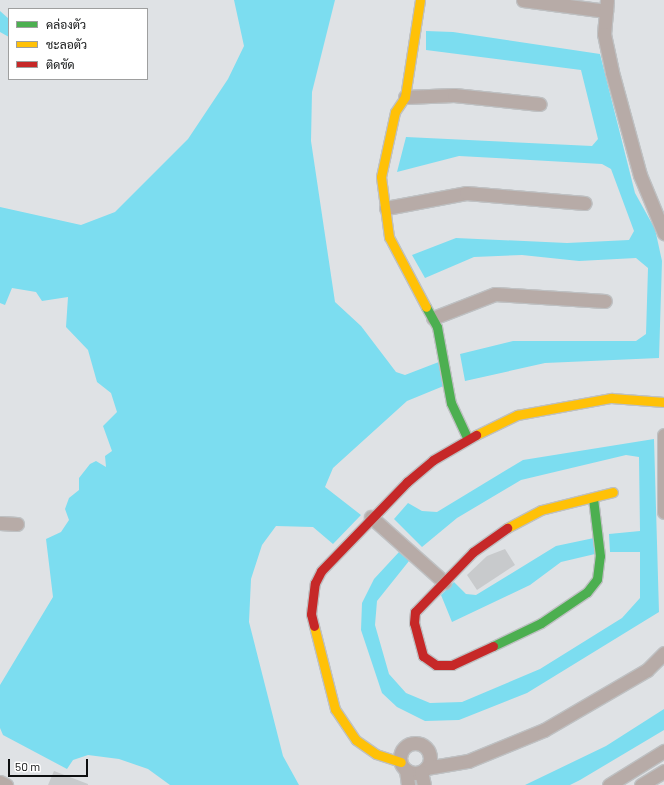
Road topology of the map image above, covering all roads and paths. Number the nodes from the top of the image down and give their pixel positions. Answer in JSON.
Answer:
{"nodes":[{"id":1,"x":420,"y":0,"type":"edge"},
{"id":2,"x":523,"y":0,"type":"edge"},
{"id":3,"x":606,"y":5,"type":"edge"},
{"id":4,"x":405,"y":97,"type":"junction"},
{"id":5,"x":540,"y":104,"type":"dead end"},
{"id":6,"x":585,"y":203,"type":"dead end"},
{"id":7,"x":386,"y":208,"type":"junction"},
{"id":8,"x":664,"y":233,"type":"edge"},
{"id":9,"x":605,"y":301,"type":"dead end"},
{"id":10,"x":433,"y":318,"type":"junction"},
{"id":11,"x":664,"y":402,"type":"edge"},
{"id":12,"x":664,"y":435,"type":"edge"},
{"id":13,"x":468,"y":438,"type":"junction"},
{"id":14,"x":613,"y":492,"type":"dead end"},
{"id":15,"x":593,"y":498,"type":"junction"},
{"id":16,"x":664,"y":512,"type":"edge"},
{"id":17,"x":371,"y":517,"type":"junction"},
{"id":18,"x":0,"y":523,"type":"edge"},
{"id":19,"x":17,"y":524,"type":"dead end"},
{"id":20,"x":444,"y":582,"type":"junction"},
{"id":21,"x":664,"y":653,"type":"edge"},
{"id":22,"x":405,"y":747,"type":"junction"},
{"id":23,"x":427,"y":750,"type":"junction"},
{"id":24,"x":664,"y":751,"type":"edge"},
{"id":25,"x":387,"y":757,"type":"junction"},
{"id":26,"x":448,"y":762,"type":"junction"},
{"id":27,"x":404,"y":766,"type":"junction"},
{"id":28,"x":664,"y":771,"type":"edge"},
{"id":29,"x":423,"y":777,"type":"edge"},
{"id":30,"x":0,"y":782,"type":"edge"},
{"id":31,"x":6,"y":785,"type":"edge"},
{"id":32,"x":408,"y":785,"type":"edge"},
{"id":33,"x":609,"y":785,"type":"edge"},
{"id":34,"x":641,"y":785,"type":"edge"}],
"edges":[{"from":1,"to":4,"type":"street"},
{"from":2,"to":3,"type":"street"},
{"from":3,"to":8,"type":"street"},
{"from":4,"to":5,"type":"street"},
{"from":4,"to":7,"type":"street"},
{"from":6,"to":7,"type":"street"},
{"from":7,"to":10,"type":"street"},
{"from":9,"to":10,"type":"street"},
{"from":10,"to":13,"type":"street"},
{"from":11,"to":13,"type":"street"},
{"from":12,"to":16,"type":"street"},
{"from":13,"to":17,"type":"street"},
{"from":14,"to":15,"type":"street"},
{"from":15,"to":20,"type":"street"},
{"from":15,"to":20,"type":"street"},
{"from":17,"to":20,"type":"street"},
{"from":17,"to":25,"type":"street"},
{"from":18,"to":19,"type":"street"},
{"from":21,"to":26,"type":"street"},
{"from":22,"to":23,"type":"street"},
{"from":22,"to":25,"type":"street"},
{"from":22,"to":27,"type":"street"},
{"from":23,"to":26,"type":"street"},
{"from":23,"to":29,"type":"street"},
{"from":24,"to":33,"type":"street"},
{"from":25,"to":27,"type":"street"},
{"from":26,"to":29,"type":"street"},
{"from":27,"to":29,"type":"street"},
{"from":27,"to":32,"type":"street"},
{"from":28,"to":34,"type":"street"},
{"from":30,"to":31,"type":"street"}]}
